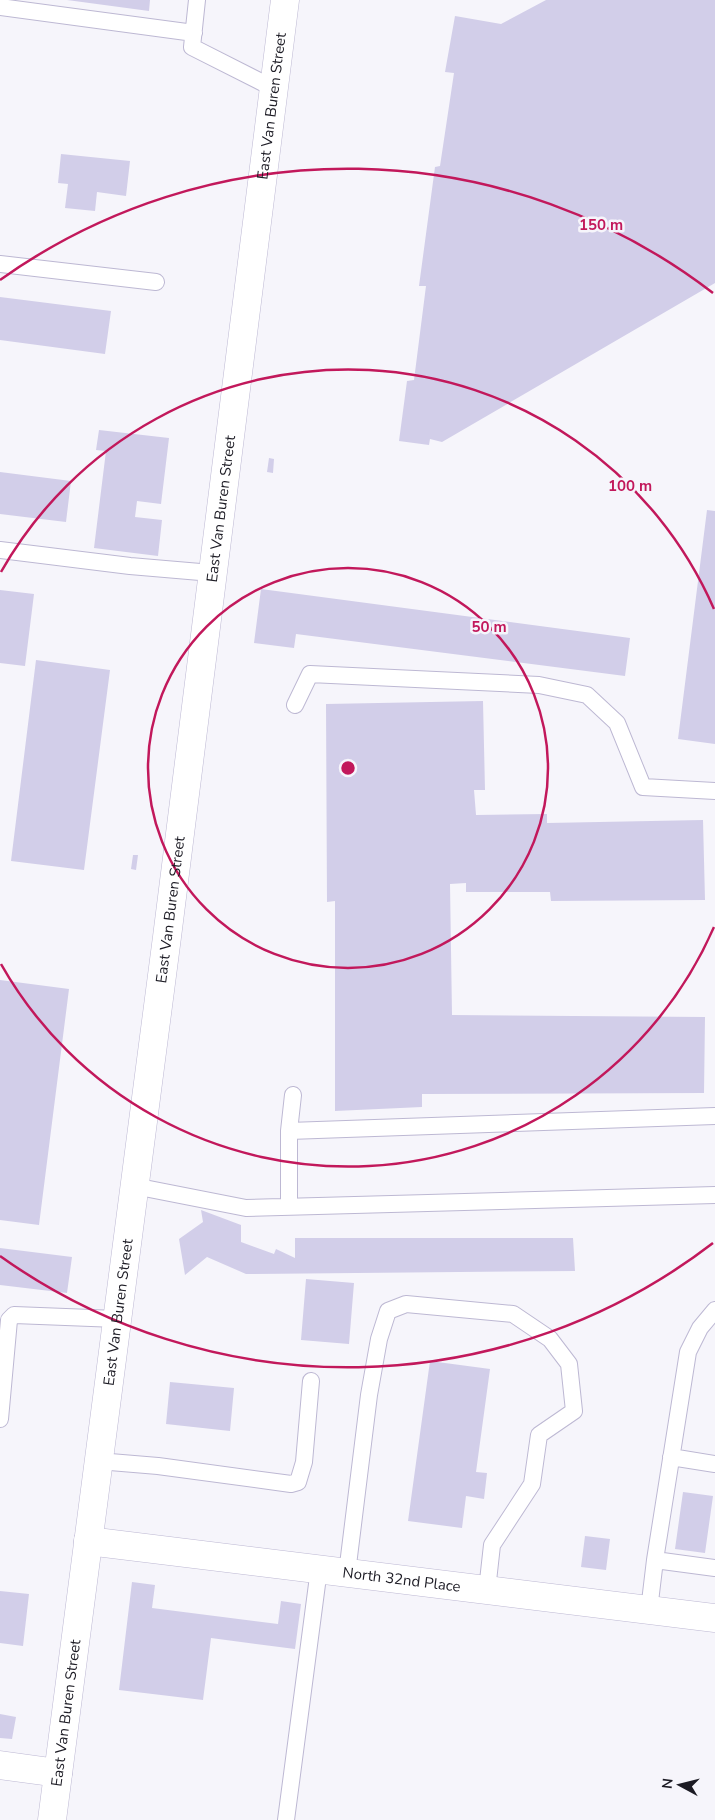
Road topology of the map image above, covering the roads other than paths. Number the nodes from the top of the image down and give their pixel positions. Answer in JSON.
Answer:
{"nodes":[{"id":1,"x":197,"y":0,"type":"edge"},
{"id":2,"x":285,"y":0,"type":"edge"},
{"id":3,"x":0,"y":7,"type":"edge"},
{"id":4,"x":194,"y":33,"type":"junction"},
{"id":5,"x":274,"y":88,"type":"junction"},
{"id":6,"x":0,"y":264,"type":"edge"},
{"id":7,"x":156,"y":282,"type":"dead end"},
{"id":8,"x":0,"y":550,"type":"edge"},
{"id":9,"x":212,"y":573,"type":"junction"},
{"id":10,"x":295,"y":705,"type":"dead end"},
{"id":11,"x":715,"y":791,"type":"edge"},
{"id":12,"x":293,"y":1095,"type":"dead end"},
{"id":13,"x":715,"y":1116,"type":"edge"},
{"id":14,"x":289,"y":1131,"type":"junction"},
{"id":15,"x":134,"y":1186,"type":"junction"},
{"id":16,"x":715,"y":1196,"type":"edge"},
{"id":17,"x":289,"y":1207,"type":"junction"},
{"id":18,"x":715,"y":1310,"type":"edge"},
{"id":19,"x":117,"y":1319,"type":"junction"},
{"id":20,"x":310,"y":1381,"type":"dead end"},
{"id":21,"x":0,"y":1418,"type":"edge"},
{"id":22,"x":671,"y":1457,"type":"junction"},
{"id":23,"x":98,"y":1461,"type":"junction"},
{"id":24,"x":715,"y":1464,"type":"edge"},
{"id":25,"x":88,"y":1541,"type":"junction"},
{"id":26,"x":655,"y":1560,"type":"junction"},
{"id":27,"x":715,"y":1568,"type":"edge"},
{"id":28,"x":319,"y":1570,"type":"junction"},
{"id":29,"x":347,"y":1573,"type":"junction"},
{"id":30,"x":487,"y":1590,"type":"junction"},
{"id":31,"x":650,"y":1610,"type":"junction"},
{"id":32,"x":715,"y":1618,"type":"edge"},
{"id":33,"x":0,"y":1766,"type":"edge"},
{"id":34,"x":58,"y":1773,"type":"junction"},
{"id":35,"x":52,"y":1820,"type":"edge"},
{"id":36,"x":286,"y":1820,"type":"edge"}],
"edges":[{"from":1,"to":4,"type":"lane"},
{"from":2,"to":5,"type":"main road","name":"East Van Buren Street"},
{"from":3,"to":4,"type":"lane"},
{"from":4,"to":5,"type":"lane"},
{"from":5,"to":9,"type":"main road","name":"East Van Buren Street"},
{"from":6,"to":7,"type":"lane"},
{"from":8,"to":9,"type":"lane"},
{"from":9,"to":15,"type":"main road","name":"East Van Buren Street"},
{"from":10,"to":11,"type":"lane"},
{"from":12,"to":14,"type":"lane"},
{"from":13,"to":14,"type":"lane"},
{"from":14,"to":17,"type":"lane"},
{"from":15,"to":17,"type":"lane"},
{"from":15,"to":19,"type":"main road","name":"East Van Buren Street"},
{"from":16,"to":17,"type":"lane"},
{"from":18,"to":22,"type":"lane"},
{"from":19,"to":21,"type":"lane"},
{"from":19,"to":23,"type":"main road","name":"East Van Buren Street"},
{"from":20,"to":23,"type":"lane"},
{"from":22,"to":24,"type":"lane"},
{"from":22,"to":26,"type":"lane"},
{"from":23,"to":25,"type":"main road","name":"East Van Buren Street"},
{"from":25,"to":28,"type":"main road","name":"North 32nd Place"},
{"from":25,"to":34,"type":"main road","name":"East Van Buren Street"},
{"from":26,"to":27,"type":"lane"},
{"from":26,"to":31,"type":"lane"},
{"from":28,"to":29,"type":"main road","name":"North 32nd Place"},
{"from":28,"to":36,"type":"lane"},
{"from":29,"to":30,"type":"main road","name":"North 32nd Place"},
{"from":29,"to":30,"type":"lane"},
{"from":30,"to":31,"type":"main road","name":"North 32nd Place"},
{"from":31,"to":32,"type":"main road","name":"North 32nd Place"},
{"from":33,"to":34,"type":"main road"},
{"from":34,"to":35,"type":"main road","name":"East Van Buren Street"}]}
